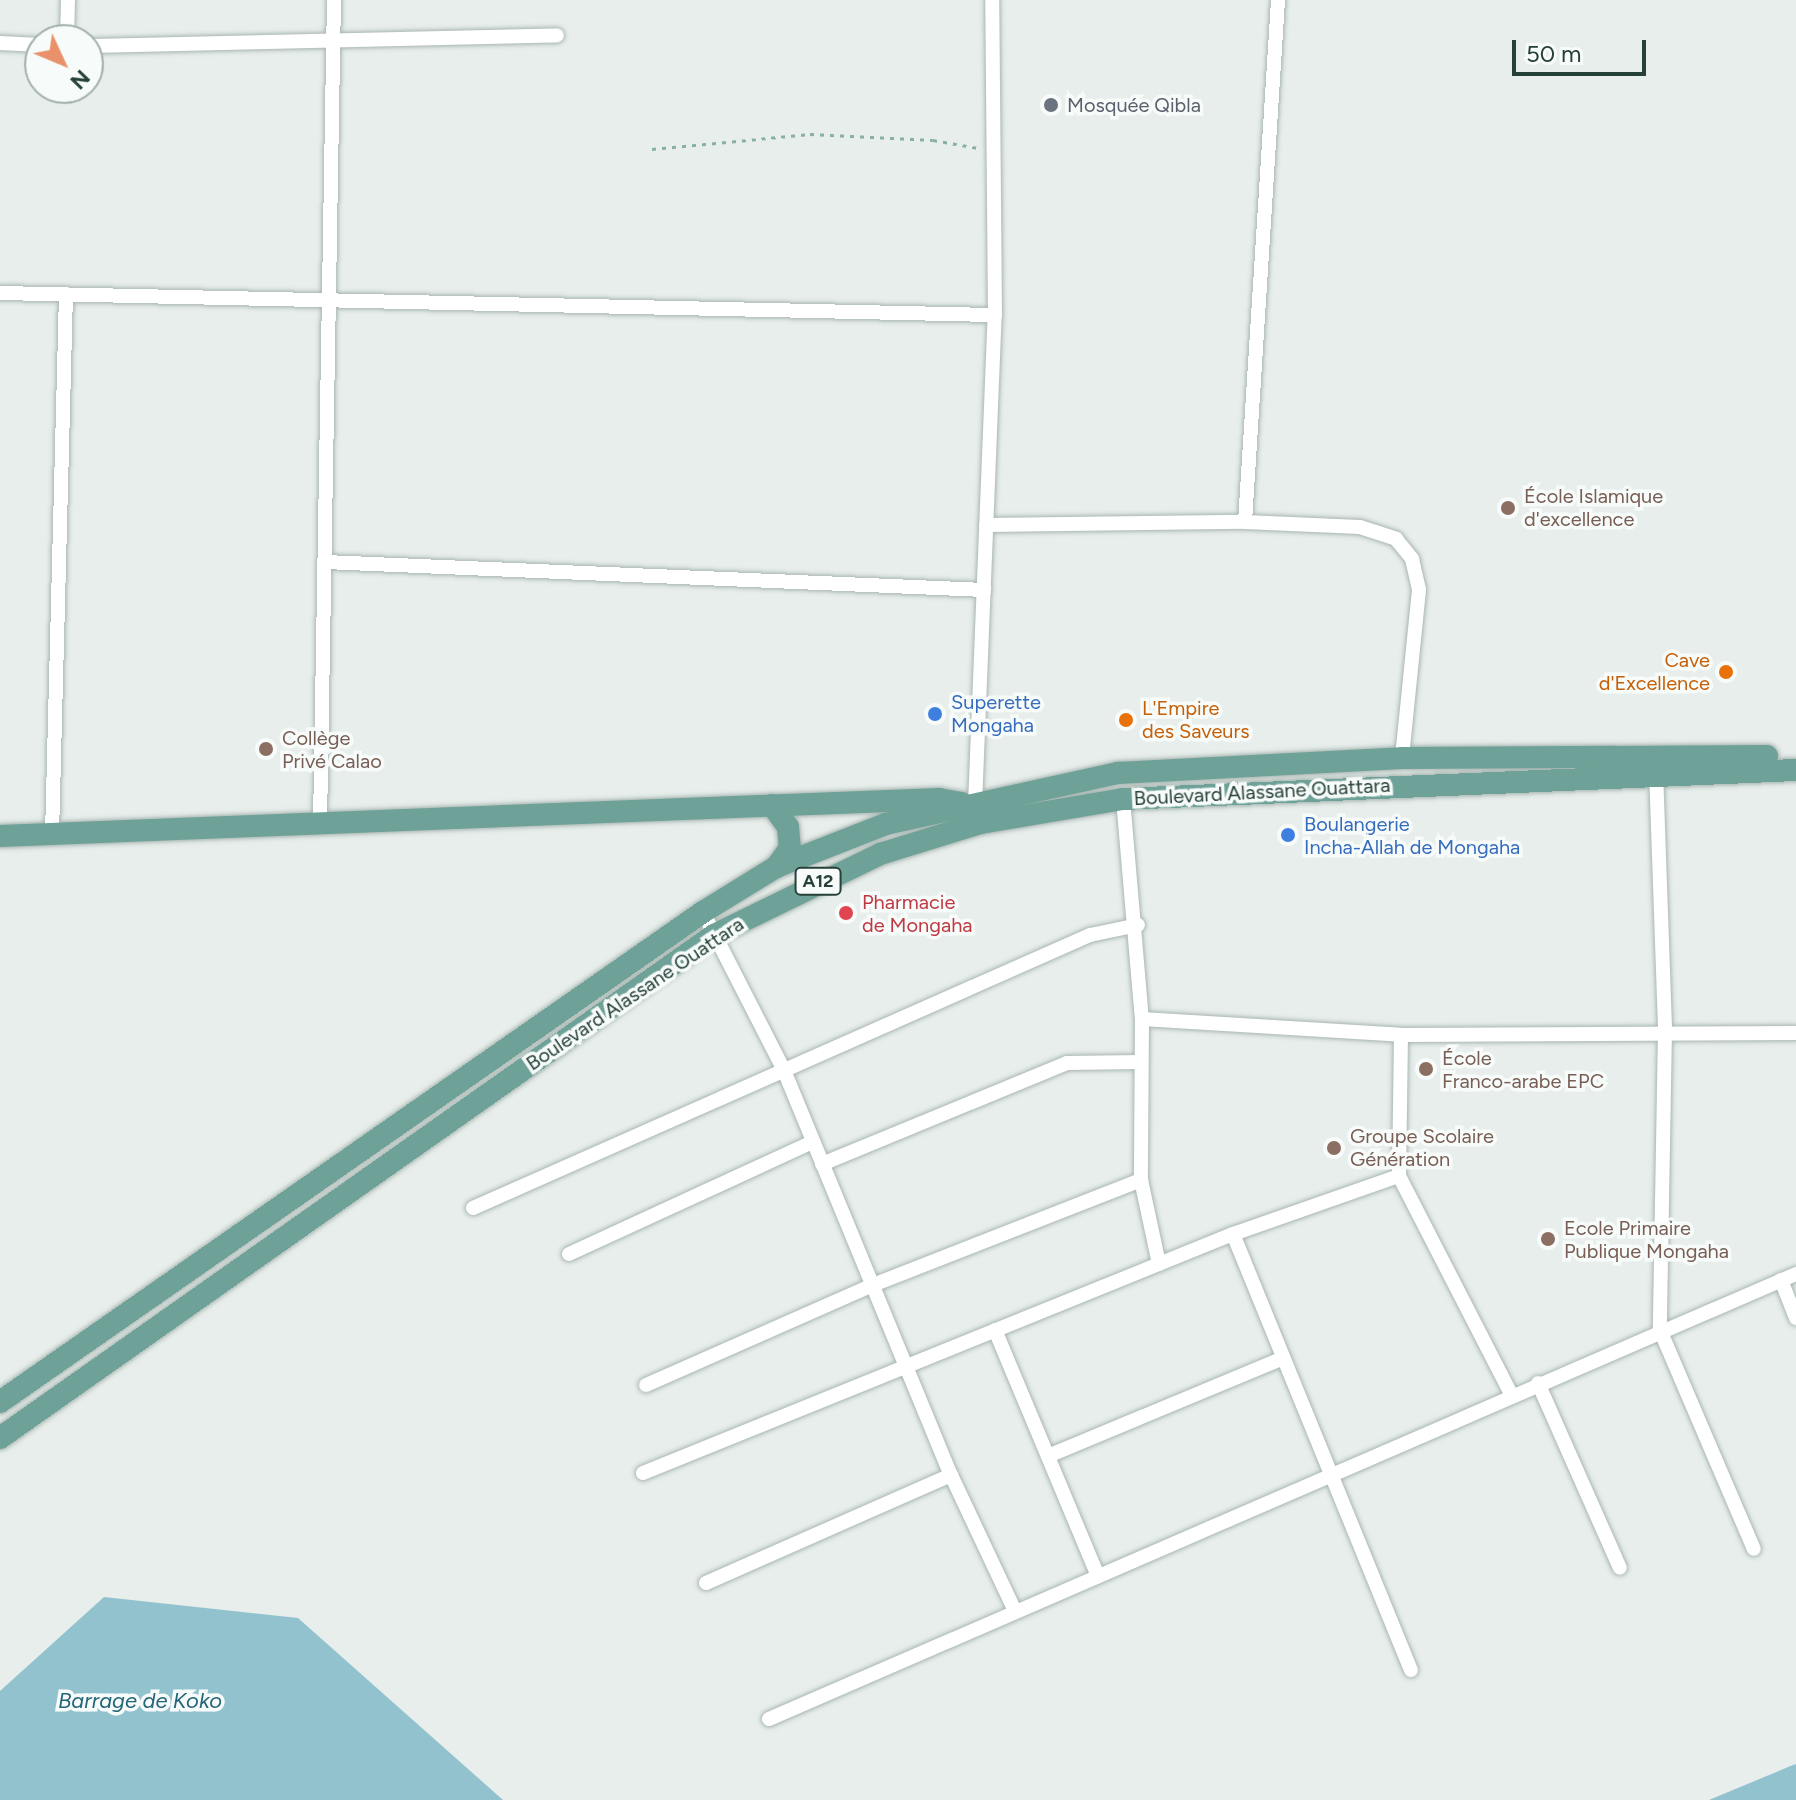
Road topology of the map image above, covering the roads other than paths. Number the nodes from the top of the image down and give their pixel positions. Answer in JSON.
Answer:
{"nodes":[{"id":1,"x":68,"y":0,"type":"edge"},
{"id":2,"x":334,"y":0,"type":"edge"},
{"id":3,"x":992,"y":0,"type":"edge"},
{"id":4,"x":1278,"y":0,"type":"edge"},
{"id":5,"x":67,"y":24,"type":"edge"},
{"id":6,"x":557,"y":35,"type":"dead end"},
{"id":7,"x":332,"y":40,"type":"junction"},
{"id":8,"x":0,"y":43,"type":"edge"},
{"id":9,"x":24,"y":44,"type":"edge"},
{"id":10,"x":104,"y":46,"type":"edge"},
{"id":11,"x":0,"y":293,"type":"edge"},
{"id":12,"x":66,"y":294,"type":"junction"},
{"id":13,"x":328,"y":302,"type":"junction"},
{"id":14,"x":995,"y":315,"type":"junction"},
{"id":15,"x":1245,"y":522,"type":"junction"},
{"id":16,"x":986,"y":525,"type":"junction"},
{"id":17,"x":325,"y":562,"type":"junction"},
{"id":18,"x":984,"y":590,"type":"junction"},
{"id":19,"x":1796,"y":756,"type":"edge"},
{"id":20,"x":1402,"y":758,"type":"junction"},
{"id":21,"x":1656,"y":766,"type":"junction"},
{"id":22,"x":1796,"y":770,"type":"edge"},
{"id":23,"x":1123,"y":799,"type":"junction"},
{"id":24,"x":772,"y":805,"type":"junction"},
{"id":25,"x":978,"y":814,"type":"junction"},
{"id":26,"x":320,"y":824,"type":"junction"},
{"id":27,"x":52,"y":835,"type":"junction"},
{"id":28,"x":0,"y":836,"type":"edge"},
{"id":29,"x":776,"y":867,"type":"junction"},
{"id":30,"x":703,"y":912,"type":"junction"},
{"id":31,"x":1138,"y":925,"type":"junction"},
{"id":32,"x":714,"y":935,"type":"junction"},
{"id":33,"x":1142,"y":1019,"type":"junction"},
{"id":34,"x":1665,"y":1030,"type":"junction"},
{"id":35,"x":1796,"y":1033,"type":"edge"},
{"id":36,"x":1401,"y":1035,"type":"junction"},
{"id":37,"x":1140,"y":1062,"type":"junction"},
{"id":38,"x":783,"y":1068,"type":"junction"},
{"id":39,"x":813,"y":1142,"type":"junction"},
{"id":40,"x":822,"y":1164,"type":"junction"},
{"id":41,"x":1399,"y":1176,"type":"junction"},
{"id":42,"x":1141,"y":1180,"type":"junction"},
{"id":43,"x":473,"y":1208,"type":"dead end"},
{"id":44,"x":1233,"y":1234,"type":"junction"},
{"id":45,"x":569,"y":1254,"type":"dead end"},
{"id":46,"x":1159,"y":1264,"type":"junction"},
{"id":47,"x":1796,"y":1274,"type":"edge"},
{"id":48,"x":1781,"y":1280,"type":"junction"},
{"id":49,"x":873,"y":1285,"type":"junction"},
{"id":50,"x":1796,"y":1318,"type":"edge"},
{"id":51,"x":995,"y":1330,"type":"junction"},
{"id":52,"x":1660,"y":1330,"type":"junction"},
{"id":53,"x":1283,"y":1358,"type":"junction"},
{"id":54,"x":906,"y":1366,"type":"junction"},
{"id":55,"x":1538,"y":1383,"type":"junction"},
{"id":56,"x":646,"y":1385,"type":"dead end"},
{"id":57,"x":1512,"y":1396,"type":"junction"},
{"id":58,"x":0,"y":1402,"type":"edge"},
{"id":59,"x":0,"y":1438,"type":"edge"},
{"id":60,"x":1048,"y":1456,"type":"junction"},
{"id":61,"x":643,"y":1473,"type":"dead end"},
{"id":62,"x":951,"y":1475,"type":"junction"},
{"id":63,"x":1332,"y":1475,"type":"junction"},
{"id":64,"x":1754,"y":1549,"type":"dead end"},
{"id":65,"x":1620,"y":1568,"type":"dead end"},
{"id":66,"x":1098,"y":1576,"type":"junction"},
{"id":67,"x":706,"y":1583,"type":"dead end"},
{"id":68,"x":1015,"y":1611,"type":"junction"},
{"id":69,"x":1411,"y":1670,"type":"dead end"},
{"id":70,"x":769,"y":1719,"type":"dead end"}],
"edges":[{"from":1,"to":5,"type":"street"},
{"from":2,"to":7,"type":"street"},
{"from":3,"to":14,"type":"street"},
{"from":4,"to":15,"type":"street"},
{"from":6,"to":7,"type":"street"},
{"from":7,"to":10,"type":"street"},
{"from":7,"to":13,"type":"street"},
{"from":8,"to":9,"type":"street"},
{"from":11,"to":12,"type":"street"},
{"from":12,"to":13,"type":"street"},
{"from":12,"to":27,"type":"street"},
{"from":13,"to":14,"type":"street"},
{"from":13,"to":17,"type":"street"},
{"from":14,"to":16,"type":"street"},
{"from":15,"to":16,"type":"street"},
{"from":15,"to":20,"type":"street"},
{"from":16,"to":18,"type":"street"},
{"from":17,"to":18,"type":"street"},
{"from":17,"to":26,"type":"street"},
{"from":18,"to":25,"type":"street"},
{"from":19,"to":21,"type":"main road","name":"Boulevard Alassane Ouattara","number":"A12"},
{"from":20,"to":21,"type":"main road","name":"Boulevard Alassane Ouattara","number":"A12"},
{"from":20,"to":25,"type":"main road","name":"Boulevard Alassane Ouattara","number":"A12"},
{"from":21,"to":22,"type":"main road","name":"Boulevard Alassane Ouattara","number":"A12"},
{"from":21,"to":23,"type":"main road","name":"Boulevard Alassane Ouattara","number":"A12"},
{"from":21,"to":34,"type":"street"},
{"from":23,"to":25,"type":"main road","name":"Boulevard Alassane Ouattara","number":"A12"},
{"from":23,"to":31,"type":"street"},
{"from":24,"to":25,"type":"main road","number":"A12"},
{"from":24,"to":26,"type":"main road","number":"A12"},
{"from":24,"to":29,"type":"main road"},
{"from":25,"to":29,"type":"main road","name":"Boulevard Alassane Ouattara","number":"A12"},
{"from":25,"to":32,"type":"main road","name":"Boulevard Alassane Ouattara","number":"A12"},
{"from":26,"to":27,"type":"main road","number":"A12"},
{"from":27,"to":28,"type":"main road","number":"A12"},
{"from":29,"to":30,"type":"main road","name":"Boulevard Alassane Ouattara","number":"A12"},
{"from":30,"to":32,"type":"street"},
{"from":30,"to":58,"type":"main road","name":"Boulevard Alassane Ouattara","number":"A12"},
{"from":31,"to":33,"type":"street"},
{"from":31,"to":38,"type":"street"},
{"from":32,"to":38,"type":"street"},
{"from":32,"to":59,"type":"main road","name":"Boulevard Alassane Ouattara","number":"A12"},
{"from":33,"to":36,"type":"street"},
{"from":33,"to":37,"type":"street"},
{"from":34,"to":35,"type":"street"},
{"from":34,"to":36,"type":"street"},
{"from":34,"to":52,"type":"street"},
{"from":36,"to":41,"type":"street"},
{"from":37,"to":40,"type":"street"},
{"from":37,"to":42,"type":"street"},
{"from":38,"to":39,"type":"street"},
{"from":38,"to":43,"type":"street"},
{"from":39,"to":40,"type":"street"},
{"from":39,"to":45,"type":"street"},
{"from":40,"to":49,"type":"street"},
{"from":41,"to":44,"type":"street"},
{"from":41,"to":57,"type":"street"},
{"from":42,"to":46,"type":"street"},
{"from":42,"to":49,"type":"street"},
{"from":44,"to":46,"type":"street"},
{"from":44,"to":53,"type":"street"},
{"from":46,"to":51,"type":"street"},
{"from":47,"to":48,"type":"street"},
{"from":48,"to":50,"type":"street"},
{"from":48,"to":52,"type":"street"},
{"from":49,"to":54,"type":"street"},
{"from":49,"to":56,"type":"street"},
{"from":51,"to":54,"type":"street"},
{"from":51,"to":60,"type":"street"},
{"from":52,"to":55,"type":"street"},
{"from":52,"to":64,"type":"street"},
{"from":53,"to":60,"type":"street"},
{"from":53,"to":63,"type":"street"},
{"from":54,"to":61,"type":"street"},
{"from":54,"to":62,"type":"street"},
{"from":55,"to":57,"type":"street"},
{"from":55,"to":65,"type":"street"},
{"from":57,"to":63,"type":"street"},
{"from":60,"to":66,"type":"street"},
{"from":62,"to":67,"type":"street"},
{"from":62,"to":68,"type":"street"},
{"from":63,"to":66,"type":"street"},
{"from":63,"to":69,"type":"street"},
{"from":66,"to":68,"type":"street"},
{"from":68,"to":70,"type":"street"}]}
